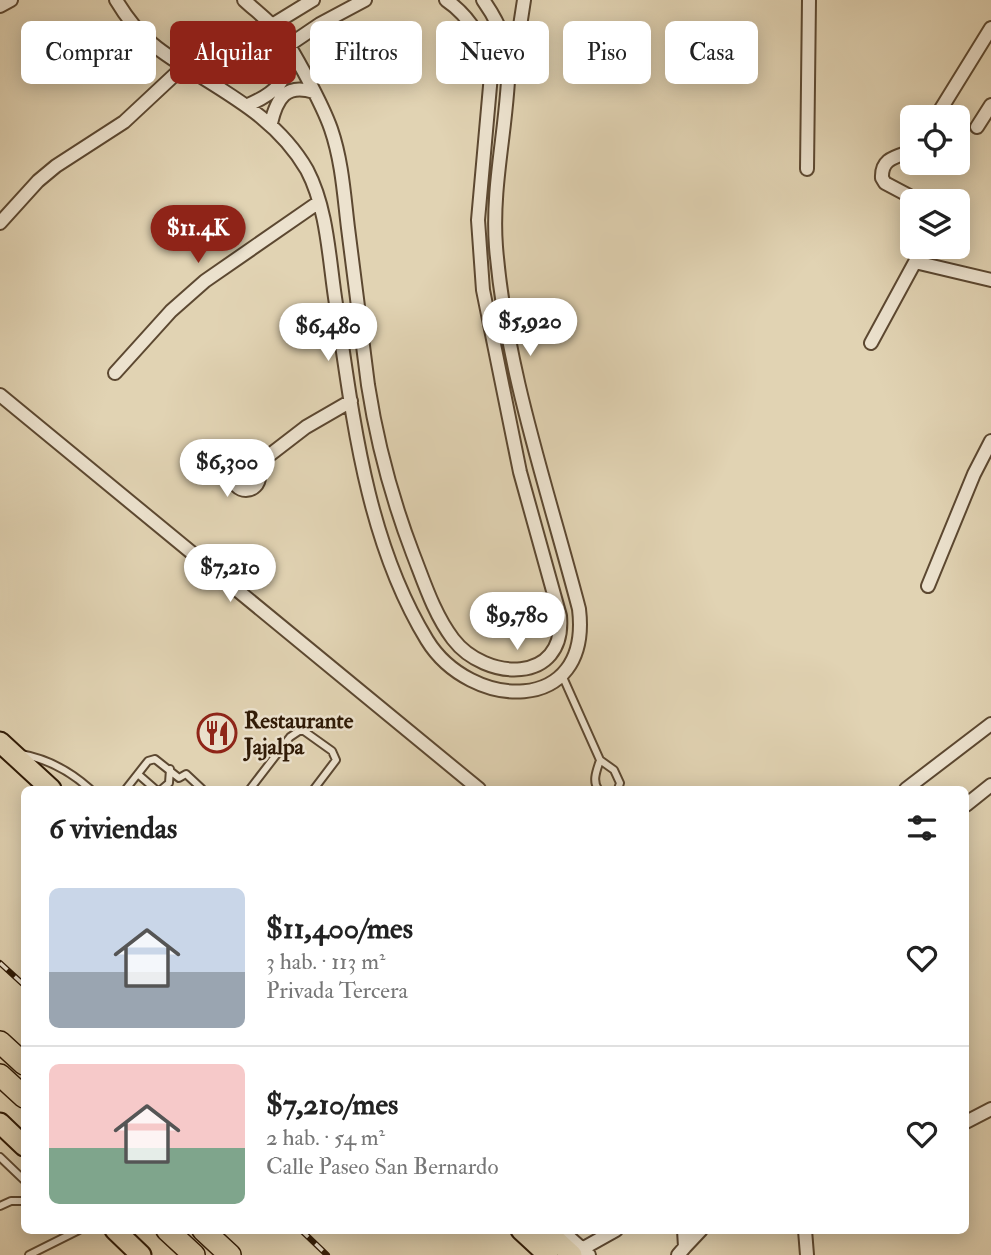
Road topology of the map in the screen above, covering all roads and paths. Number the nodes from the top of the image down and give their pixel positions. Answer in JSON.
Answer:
{"nodes":[{"id":1,"x":11,"y":0,"type":"edge"},
{"id":2,"x":116,"y":0,"type":"edge"},
{"id":3,"x":244,"y":0,"type":"edge"},
{"id":4,"x":313,"y":0,"type":"edge"},
{"id":5,"x":365,"y":0,"type":"edge"},
{"id":6,"x":446,"y":0,"type":"edge"},
{"id":7,"x":483,"y":0,"type":"edge"},
{"id":8,"x":524,"y":0,"type":"edge"},
{"id":9,"x":809,"y":0,"type":"edge"},
{"id":10,"x":0,"y":6,"type":"edge"},
{"id":11,"x":268,"y":21,"type":"edge"},
{"id":12,"x":279,"y":21,"type":"edge"},
{"id":13,"x":469,"y":21,"type":"edge"},
{"id":14,"x":497,"y":21,"type":"edge"},
{"id":15,"x":521,"y":21,"type":"edge"},
{"id":16,"x":991,"y":28,"type":"edge"},
{"id":17,"x":296,"y":41,"type":"edge"},
{"id":18,"x":170,"y":58,"type":"edge"},
{"id":19,"x":296,"y":59,"type":"edge"},
{"id":20,"x":170,"y":79,"type":"edge"},
{"id":21,"x":214,"y":84,"type":"edge"},
{"id":22,"x":282,"y":84,"type":"edge"},
{"id":23,"x":490,"y":84,"type":"edge"},
{"id":24,"x":507,"y":84,"type":"edge"},
{"id":25,"x":314,"y":92,"type":"junction"},
{"id":26,"x":248,"y":105,"type":"junction"},
{"id":27,"x":943,"y":105,"type":"edge"},
{"id":28,"x":991,"y":105,"type":"edge"},
{"id":29,"x":271,"y":123,"type":"junction"},
{"id":30,"x":977,"y":127,"type":"dead end"},
{"id":31,"x":900,"y":156,"type":"edge"},
{"id":32,"x":807,"y":169,"type":"dead end"},
{"id":33,"x":900,"y":191,"type":"edge"},
{"id":34,"x":320,"y":202,"type":"junction"},
{"id":35,"x":0,"y":223,"type":"edge"},
{"id":36,"x":918,"y":259,"type":"edge"},
{"id":37,"x":915,"y":262,"type":"junction"},
{"id":38,"x":991,"y":280,"type":"edge"},
{"id":39,"x":871,"y":343,"type":"dead end"},
{"id":40,"x":116,"y":373,"type":"dead end"},
{"id":41,"x":0,"y":395,"type":"edge"},
{"id":42,"x":351,"y":401,"type":"junction"},
{"id":43,"x":991,"y":442,"type":"edge"},
{"id":44,"x":254,"y":467,"type":"dead end"},
{"id":45,"x":540,"y":468,"type":"junction"},
{"id":46,"x":520,"y":472,"type":"junction"},
{"id":47,"x":928,"y":586,"type":"dead end"},
{"id":48,"x":426,"y":588,"type":"junction"},
{"id":49,"x":405,"y":598,"type":"junction"},
{"id":50,"x":562,"y":675,"type":"junction"},
{"id":51,"x":991,"y":724,"type":"edge"},
{"id":52,"x":5,"y":747,"type":"edge"},
{"id":53,"x":600,"y":760,"type":"junction"},
{"id":54,"x":170,"y":769,"type":"junction"},
{"id":55,"x":139,"y":775,"type":"junction"},
{"id":56,"x":991,"y":785,"type":"edge"},
{"id":57,"x":48,"y":786,"type":"edge"},
{"id":58,"x":86,"y":786,"type":"edge"},
{"id":59,"x":129,"y":786,"type":"edge"},
{"id":60,"x":152,"y":786,"type":"edge"},
{"id":61,"x":166,"y":786,"type":"edge"},
{"id":62,"x":195,"y":786,"type":"edge"},
{"id":63,"x":252,"y":786,"type":"edge"},
{"id":64,"x":316,"y":786,"type":"edge"},
{"id":65,"x":475,"y":786,"type":"edge"},
{"id":66,"x":596,"y":786,"type":"edge"},
{"id":67,"x":619,"y":786,"type":"edge"},
{"id":68,"x":910,"y":786,"type":"edge"},
{"id":69,"x":969,"y":803,"type":"edge"},
{"id":70,"x":0,"y":1042,"type":"edge"},
{"id":71,"x":21,"y":1061,"type":"edge"},
{"id":72,"x":0,"y":1074,"type":"edge"},
{"id":73,"x":21,"y":1094,"type":"edge"},
{"id":74,"x":991,"y":1109,"type":"edge"},
{"id":75,"x":969,"y":1120,"type":"edge"},
{"id":76,"x":0,"y":1123,"type":"edge"},
{"id":77,"x":21,"y":1143,"type":"edge"},
{"id":78,"x":0,"y":1157,"type":"edge"},
{"id":79,"x":21,"y":1177,"type":"edge"},
{"id":80,"x":21,"y":1201,"type":"edge"},
{"id":81,"x":0,"y":1206,"type":"edge"},
{"id":82,"x":63,"y":1234,"type":"edge"},
{"id":83,"x":72,"y":1234,"type":"edge"},
{"id":84,"x":119,"y":1234,"type":"edge"},
{"id":85,"x":171,"y":1234,"type":"edge"},
{"id":86,"x":207,"y":1234,"type":"edge"},
{"id":87,"x":525,"y":1234,"type":"edge"},
{"id":88,"x":551,"y":1234,"type":"edge"},
{"id":89,"x":564,"y":1234,"type":"edge"},
{"id":90,"x":610,"y":1234,"type":"edge"},
{"id":91,"x":697,"y":1234,"type":"edge"},
{"id":92,"x":805,"y":1234,"type":"edge"},
{"id":93,"x":66,"y":1237,"type":"junction"},
{"id":94,"x":681,"y":1251,"type":"edge"},
{"id":95,"x":581,"y":1253,"type":"edge"},
{"id":96,"x":29,"y":1255,"type":"edge"},
{"id":97,"x":141,"y":1255,"type":"edge"},
{"id":98,"x":194,"y":1255,"type":"edge"},
{"id":99,"x":230,"y":1255,"type":"edge"},
{"id":100,"x":548,"y":1255,"type":"edge"},
{"id":101,"x":807,"y":1255,"type":"edge"}],
"edges":[{"from":1,"to":10,"type":"street"},
{"from":2,"to":18,"type":"street"},
{"from":3,"to":11,"type":"street"},
{"from":4,"to":12,"type":"street"},
{"from":5,"to":17,"type":"street"},
{"from":6,"to":13,"type":"street"},
{"from":7,"to":14,"type":"street"},
{"from":8,"to":15,"type":"street"},
{"from":9,"to":32,"type":"street"},
{"from":16,"to":27,"type":"street"},
{"from":19,"to":25,"type":"street"},
{"from":20,"to":35,"type":"street"},
{"from":21,"to":26,"type":"street"},
{"from":22,"to":26,"type":"street"},
{"from":23,"to":46,"type":"street"},
{"from":24,"to":45,"type":"street"},
{"from":25,"to":29,"type":"street"},
{"from":25,"to":48,"type":"street"},
{"from":26,"to":29,"type":"street"},
{"from":28,"to":30,"type":"street"},
{"from":29,"to":34,"type":"street"},
{"from":31,"to":33,"type":"street"},
{"from":34,"to":40,"type":"street"},
{"from":34,"to":42,"type":"street"},
{"from":36,"to":37,"type":"street"},
{"from":37,"to":38,"type":"street"},
{"from":37,"to":39,"type":"street"},
{"from":41,"to":65,"type":"street"},
{"from":42,"to":44,"type":"street"},
{"from":42,"to":49,"type":"street"},
{"from":43,"to":47,"type":"street"},
{"from":45,"to":46,"type":"street"},
{"from":45,"to":50,"type":"street"},
{"from":46,"to":48,"type":"street"},
{"from":48,"to":49,"type":"street"},
{"from":49,"to":50,"type":"street"},
{"from":50,"to":53,"type":"lane"},
{"from":51,"to":68,"type":"street"},
{"from":52,"to":57,"type":"main road"},
{"from":52,"to":58,"type":"lane"},
{"from":53,"to":66,"type":"lane"},
{"from":53,"to":67,"type":"lane"},
{"from":54,"to":55,"type":"lane"},
{"from":54,"to":61,"type":"lane"},
{"from":54,"to":62,"type":"lane"},
{"from":55,"to":59,"type":"lane"},
{"from":55,"to":60,"type":"lane"},
{"from":56,"to":69,"type":"street"},
{"from":63,"to":64,"type":"lane"},
{"from":70,"to":71,"type":"highway"},
{"from":72,"to":73,"type":"highway"},
{"from":74,"to":75,"type":"street"},
{"from":76,"to":77,"type":"main road"},
{"from":78,"to":79,"type":"lane"},
{"from":80,"to":81,"type":"lane"},
{"from":82,"to":93,"type":"lane"},
{"from":83,"to":93,"type":"lane"},
{"from":84,"to":97,"type":"main road"},
{"from":85,"to":98,"type":"highway"},
{"from":86,"to":99,"type":"highway"},
{"from":87,"to":100,"type":"main road"},
{"from":88,"to":95,"type":"main road"},
{"from":89,"to":95,"type":"street"},
{"from":90,"to":95,"type":"street"},
{"from":91,"to":94,"type":"street"},
{"from":92,"to":101,"type":"street"},
{"from":93,"to":96,"type":"lane"}]}
